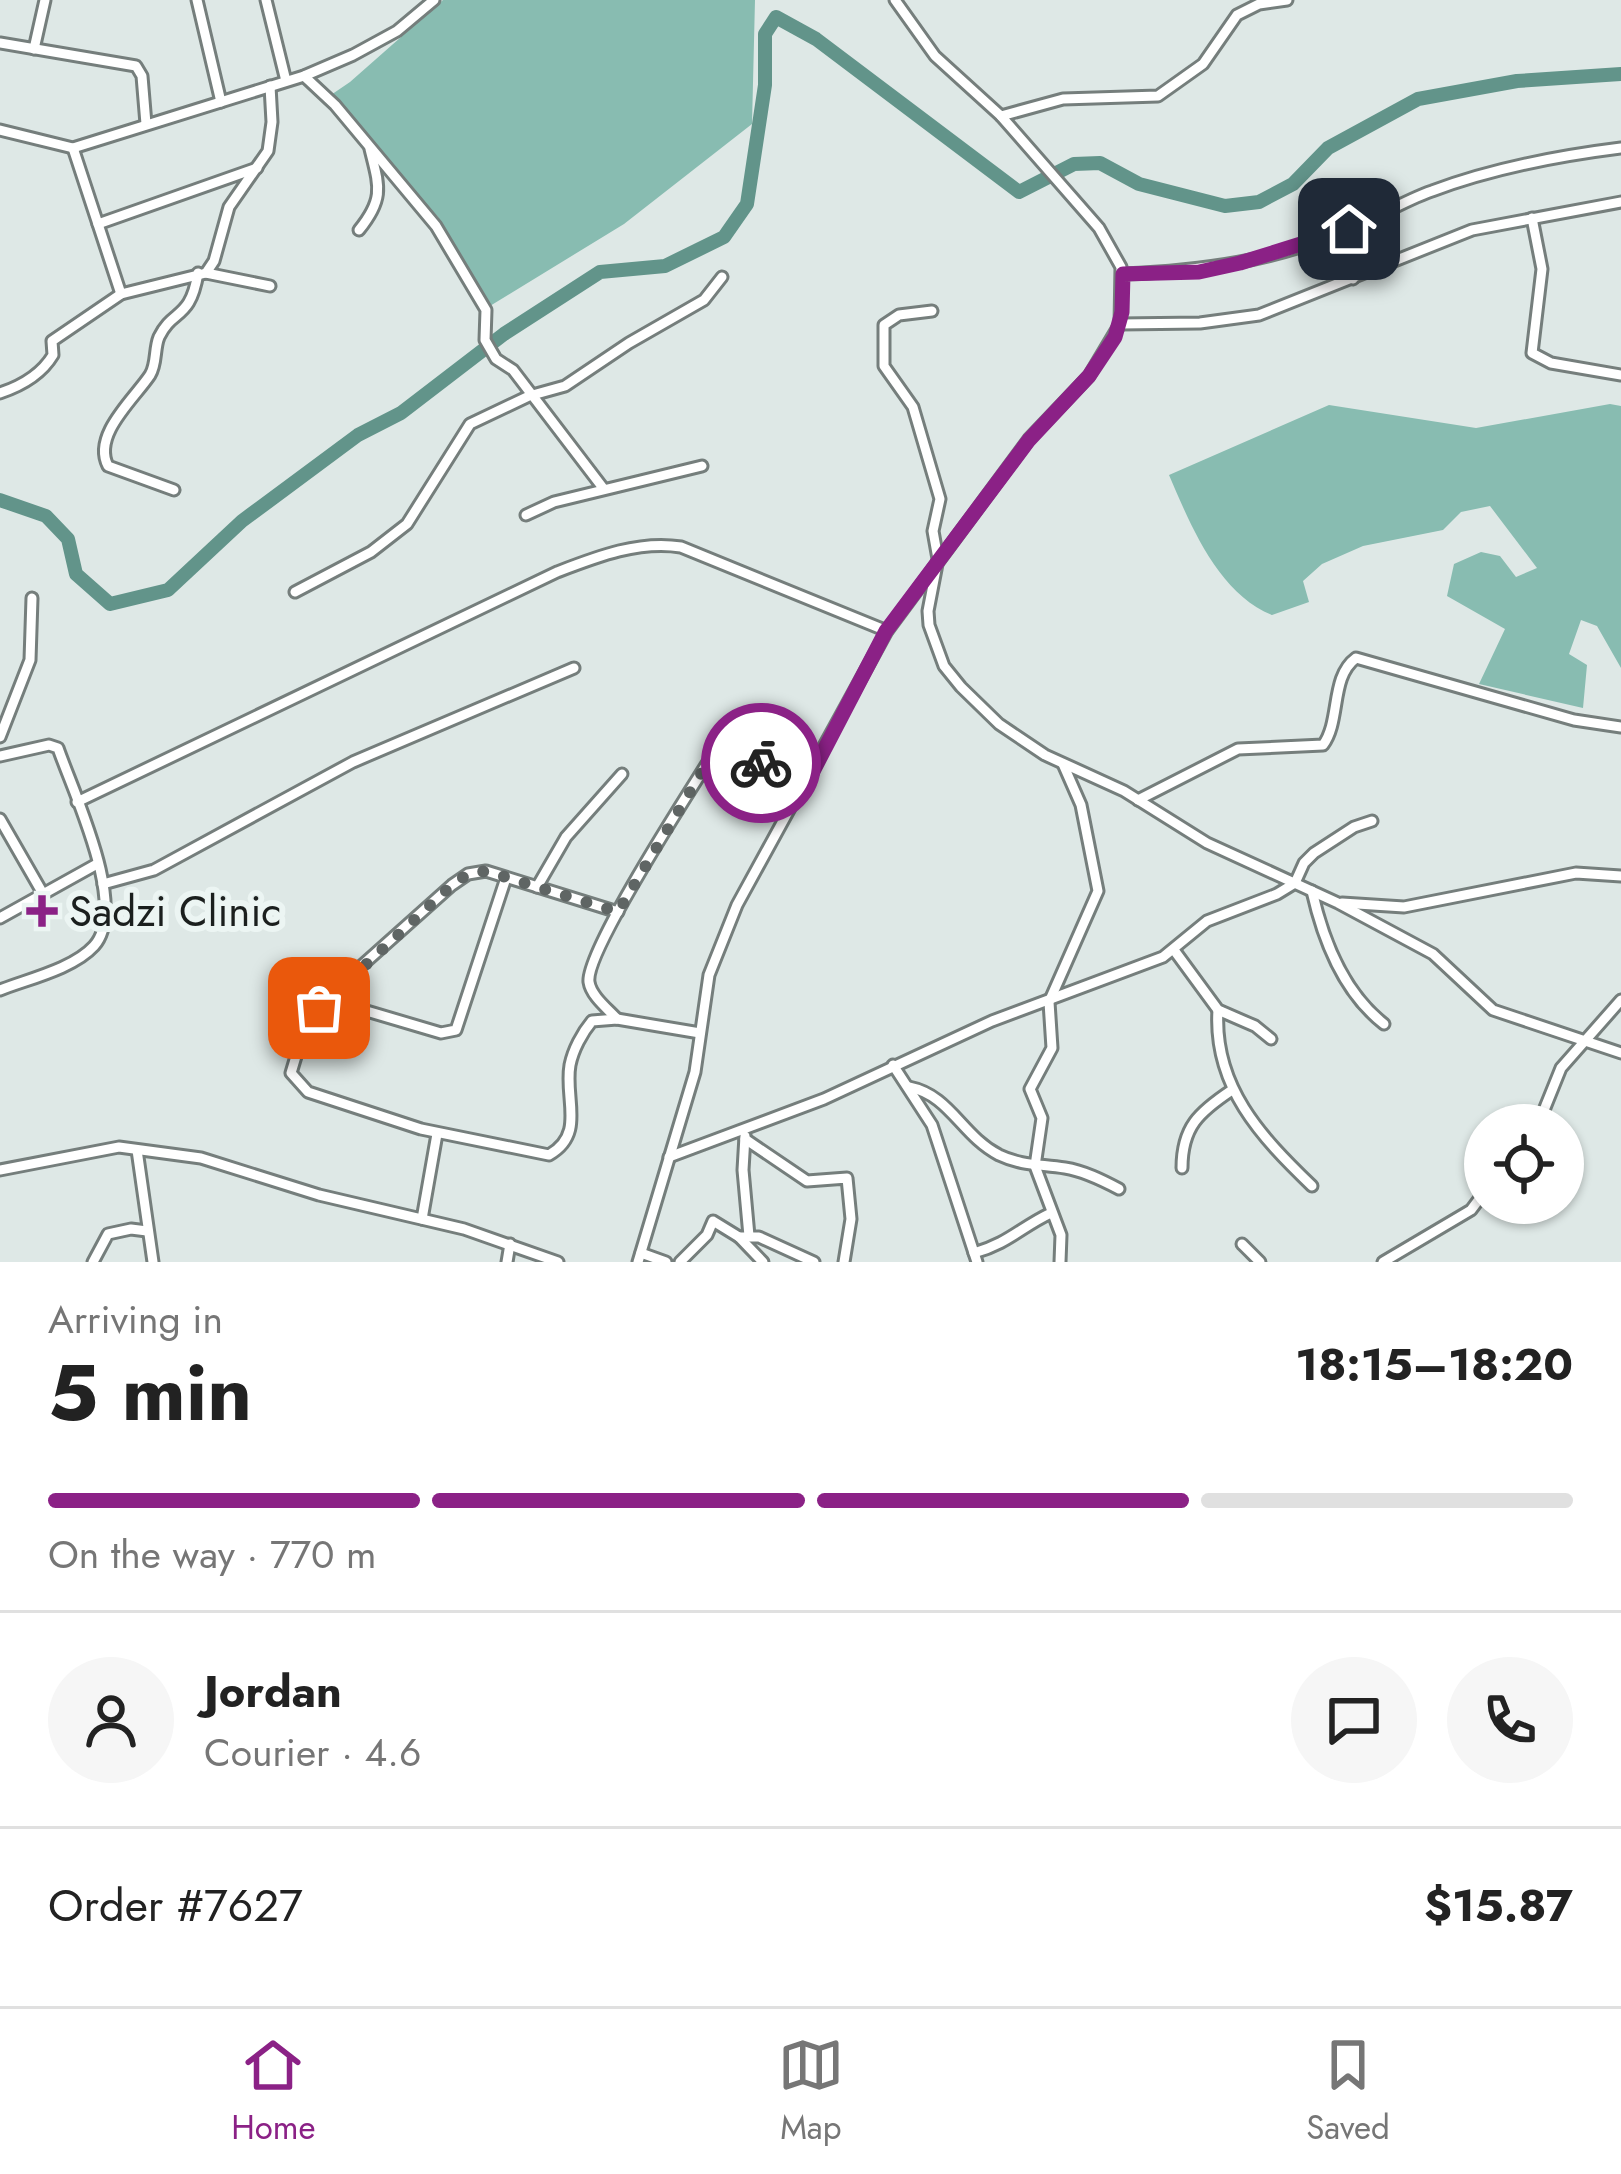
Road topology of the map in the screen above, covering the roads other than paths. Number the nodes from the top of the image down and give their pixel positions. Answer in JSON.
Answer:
{"nodes":[{"id":1,"x":45,"y":0,"type":"edge"},
{"id":2,"x":197,"y":0,"type":"edge"},
{"id":3,"x":266,"y":0,"type":"edge"},
{"id":4,"x":434,"y":0,"type":"edge"},
{"id":5,"x":895,"y":0,"type":"edge"},
{"id":6,"x":1287,"y":0,"type":"edge"},
{"id":7,"x":0,"y":43,"type":"edge"},
{"id":8,"x":34,"y":49,"type":"junction"},
{"id":9,"x":304,"y":76,"type":"junction"},
{"id":10,"x":286,"y":81,"type":"junction"},
{"id":11,"x":270,"y":86,"type":"junction"},
{"id":12,"x":221,"y":102,"type":"junction"},
{"id":13,"x":1001,"y":116,"type":"junction"},
{"id":14,"x":146,"y":124,"type":"junction"},
{"id":15,"x":0,"y":130,"type":"edge"},
{"id":16,"x":369,"y":144,"type":"junction"},
{"id":17,"x":74,"y":148,"type":"junction"},
{"id":18,"x":1621,"y":148,"type":"edge"},
{"id":19,"x":260,"y":167,"type":"junction"},
{"id":20,"x":1621,"y":202,"type":"edge"},
{"id":21,"x":1532,"y":218,"type":"junction"},
{"id":22,"x":98,"y":224,"type":"junction"},
{"id":23,"x":1349,"y":229,"type":"junction"},
{"id":24,"x":359,"y":230,"type":"dead end"},
{"id":25,"x":202,"y":273,"type":"junction"},
{"id":26,"x":1123,"y":274,"type":"junction"},
{"id":27,"x":722,"y":277,"type":"dead end"},
{"id":28,"x":1353,"y":279,"type":"junction"},
{"id":29,"x":270,"y":286,"type":"dead end"},
{"id":30,"x":121,"y":294,"type":"junction"},
{"id":31,"x":932,"y":311,"type":"dead end"},
{"id":32,"x":1120,"y":324,"type":"junction"},
{"id":33,"x":1621,"y":375,"type":"edge"},
{"id":34,"x":0,"y":393,"type":"edge"},
{"id":35,"x":529,"y":396,"type":"junction"},
{"id":36,"x":702,"y":466,"type":"dead end"},
{"id":37,"x":603,"y":488,"type":"junction"},
{"id":38,"x":174,"y":490,"type":"dead end"},
{"id":39,"x":526,"y":514,"type":"dead end"},
{"id":40,"x":938,"y":559,"type":"junction"},
{"id":41,"x":295,"y":592,"type":"dead end"},
{"id":42,"x":32,"y":598,"type":"dead end"},
{"id":43,"x":886,"y":631,"type":"junction"},
{"id":44,"x":574,"y":668,"type":"dead end"},
{"id":45,"x":1621,"y":727,"type":"edge"},
{"id":46,"x":0,"y":737,"type":"edge"},
{"id":47,"x":0,"y":756,"type":"edge"},
{"id":48,"x":1063,"y":764,"type":"junction"},
{"id":49,"x":622,"y":773,"type":"dead end"},
{"id":50,"x":810,"y":777,"type":"junction"},
{"id":51,"x":1138,"y":800,"type":"junction"},
{"id":52,"x":77,"y":802,"type":"junction"},
{"id":53,"x":0,"y":819,"type":"edge"},
{"id":54,"x":1372,"y":821,"type":"dead end"},
{"id":55,"x":97,"y":864,"type":"junction"},
{"id":56,"x":1621,"y":876,"type":"edge"},
{"id":57,"x":506,"y":878,"type":"junction"},
{"id":58,"x":1295,"y":883,"type":"junction"},
{"id":59,"x":103,"y":884,"type":"junction"},
{"id":60,"x":537,"y":887,"type":"junction"},
{"id":61,"x":1312,"y":891,"type":"junction"},
{"id":62,"x":42,"y":892,"type":"junction"},
{"id":63,"x":1338,"y":903,"type":"junction"},
{"id":64,"x":618,"y":912,"type":"junction"},
{"id":65,"x":0,"y":918,"type":"edge"},
{"id":66,"x":1174,"y":950,"type":"junction"},
{"id":67,"x":0,"y":990,"type":"edge"},
{"id":68,"x":326,"y":999,"type":"junction"},
{"id":69,"x":1621,"y":1000,"type":"edge"},
{"id":70,"x":1049,"y":1002,"type":"junction"},
{"id":71,"x":1219,"y":1010,"type":"junction"},
{"id":72,"x":616,"y":1019,"type":"junction"},
{"id":73,"x":1384,"y":1024,"type":"dead end"},
{"id":74,"x":700,"y":1033,"type":"junction"},
{"id":75,"x":1271,"y":1039,"type":"dead end"},
{"id":76,"x":1586,"y":1043,"type":"junction"},
{"id":77,"x":1621,"y":1054,"type":"edge"},
{"id":78,"x":893,"y":1065,"type":"junction"},
{"id":79,"x":909,"y":1087,"type":"junction"},
{"id":80,"x":1232,"y":1090,"type":"junction"},
{"id":81,"x":1547,"y":1104,"type":"edge"},
{"id":82,"x":437,"y":1133,"type":"junction"},
{"id":83,"x":744,"y":1135,"type":"junction"},
{"id":84,"x":137,"y":1150,"type":"junction"},
{"id":85,"x":669,"y":1156,"type":"junction"},
{"id":86,"x":1035,"y":1166,"type":"junction"},
{"id":87,"x":1182,"y":1168,"type":"dead end"},
{"id":88,"x":0,"y":1170,"type":"edge"},
{"id":89,"x":1312,"y":1186,"type":"dead end"},
{"id":90,"x":1119,"y":1189,"type":"dead end"},
{"id":91,"x":1051,"y":1213,"type":"junction"},
{"id":92,"x":1464,"y":1213,"type":"edge"},
{"id":93,"x":422,"y":1219,"type":"junction"},
{"id":94,"x":147,"y":1231,"type":"junction"},
{"id":95,"x":744,"y":1236,"type":"junction"},
{"id":96,"x":510,"y":1244,"type":"junction"},
{"id":97,"x":1242,"y":1244,"type":"dead end"},
{"id":98,"x":976,"y":1257,"type":"edge"},
{"id":99,"x":640,"y":1258,"type":"edge"},
{"id":100,"x":93,"y":1262,"type":"edge"},
{"id":101,"x":153,"y":1262,"type":"edge"},
{"id":102,"x":507,"y":1262,"type":"edge"},
{"id":103,"x":558,"y":1262,"type":"edge"},
{"id":104,"x":666,"y":1262,"type":"edge"},
{"id":105,"x":680,"y":1262,"type":"edge"},
{"id":106,"x":763,"y":1262,"type":"edge"},
{"id":107,"x":814,"y":1262,"type":"edge"},
{"id":108,"x":844,"y":1262,"type":"edge"},
{"id":109,"x":1060,"y":1262,"type":"edge"},
{"id":110,"x":1260,"y":1262,"type":"edge"},
{"id":111,"x":1384,"y":1262,"type":"edge"}],
"edges":[{"from":1,"to":8,"type":"street"},
{"from":2,"to":12,"type":"street"},
{"from":3,"to":10,"type":"street"},
{"from":4,"to":9,"type":"street"},
{"from":5,"to":13,"type":"street"},
{"from":6,"to":13,"type":"street"},
{"from":7,"to":8,"type":"street"},
{"from":8,"to":14,"type":"street"},
{"from":9,"to":10,"type":"street"},
{"from":9,"to":16,"type":"street"},
{"from":10,"to":11,"type":"street"},
{"from":11,"to":12,"type":"street"},
{"from":11,"to":19,"type":"street"},
{"from":12,"to":14,"type":"street"},
{"from":13,"to":26,"type":"street"},
{"from":14,"to":17,"type":"street"},
{"from":15,"to":17,"type":"street"},
{"from":16,"to":24,"type":"street"},
{"from":16,"to":35,"type":"street"},
{"from":17,"to":22,"type":"street"},
{"from":18,"to":23,"type":"street"},
{"from":19,"to":22,"type":"street"},
{"from":19,"to":25,"type":"street"},
{"from":20,"to":21,"type":"street"},
{"from":21,"to":28,"type":"street"},
{"from":21,"to":33,"type":"street"},
{"from":22,"to":30,"type":"street"},
{"from":23,"to":26,"type":"street"},
{"from":23,"to":28,"type":"street"},
{"from":25,"to":29,"type":"street"},
{"from":25,"to":30,"type":"street"},
{"from":25,"to":38,"type":"street"},
{"from":26,"to":32,"type":"street"},
{"from":27,"to":35,"type":"street"},
{"from":28,"to":32,"type":"street"},
{"from":30,"to":34,"type":"street"},
{"from":31,"to":40,"type":"street"},
{"from":32,"to":40,"type":"street"},
{"from":35,"to":37,"type":"street"},
{"from":35,"to":41,"type":"street"},
{"from":36,"to":37,"type":"street"},
{"from":37,"to":39,"type":"street"},
{"from":40,"to":43,"type":"street"},
{"from":40,"to":48,"type":"street"},
{"from":42,"to":46,"type":"street"},
{"from":43,"to":50,"type":"street"},
{"from":43,"to":52,"type":"street"},
{"from":44,"to":59,"type":"street"},
{"from":45,"to":51,"type":"street"},
{"from":47,"to":52,"type":"street"},
{"from":48,"to":51,"type":"street"},
{"from":48,"to":70,"type":"street"},
{"from":49,"to":60,"type":"street"},
{"from":50,"to":64,"type":"street"},
{"from":50,"to":74,"type":"street"},
{"from":51,"to":58,"type":"street"},
{"from":52,"to":55,"type":"street"},
{"from":53,"to":62,"type":"street"},
{"from":54,"to":58,"type":"street"},
{"from":55,"to":59,"type":"street"},
{"from":55,"to":62,"type":"street"},
{"from":56,"to":63,"type":"street"},
{"from":57,"to":60,"type":"street"},
{"from":57,"to":68,"type":"street"},
{"from":57,"to":68,"type":"street"},
{"from":58,"to":61,"type":"street"},
{"from":58,"to":66,"type":"street"},
{"from":59,"to":67,"type":"street"},
{"from":60,"to":64,"type":"street"},
{"from":61,"to":63,"type":"street"},
{"from":61,"to":73,"type":"street"},
{"from":62,"to":65,"type":"street"},
{"from":63,"to":76,"type":"street"},
{"from":64,"to":72,"type":"street"},
{"from":66,"to":70,"type":"street"},
{"from":66,"to":71,"type":"street"},
{"from":68,"to":82,"type":"street"},
{"from":69,"to":76,"type":"street"},
{"from":70,"to":78,"type":"street"},
{"from":70,"to":86,"type":"street"},
{"from":71,"to":75,"type":"street"},
{"from":71,"to":80,"type":"street"},
{"from":72,"to":74,"type":"street"},
{"from":72,"to":82,"type":"street"},
{"from":74,"to":85,"type":"street"},
{"from":76,"to":77,"type":"street"},
{"from":76,"to":81,"type":"street"},
{"from":78,"to":79,"type":"street"},
{"from":78,"to":83,"type":"street"},
{"from":79,"to":86,"type":"street"},
{"from":79,"to":98,"type":"street"},
{"from":80,"to":87,"type":"street"},
{"from":80,"to":89,"type":"street"},
{"from":82,"to":93,"type":"street"},
{"from":83,"to":85,"type":"street"},
{"from":83,"to":95,"type":"street"},
{"from":83,"to":108,"type":"street"},
{"from":84,"to":88,"type":"street"},
{"from":84,"to":93,"type":"street"},
{"from":84,"to":94,"type":"street"},
{"from":85,"to":99,"type":"street"},
{"from":86,"to":90,"type":"street"},
{"from":86,"to":91,"type":"street"},
{"from":91,"to":98,"type":"street"},
{"from":91,"to":109,"type":"street"},
{"from":92,"to":111,"type":"street"},
{"from":93,"to":96,"type":"street"},
{"from":94,"to":100,"type":"street"},
{"from":94,"to":101,"type":"street"},
{"from":95,"to":105,"type":"street"},
{"from":95,"to":106,"type":"street"},
{"from":95,"to":107,"type":"street"},
{"from":96,"to":102,"type":"street"},
{"from":96,"to":103,"type":"street"},
{"from":97,"to":110,"type":"street"},
{"from":99,"to":104,"type":"street"}]}
